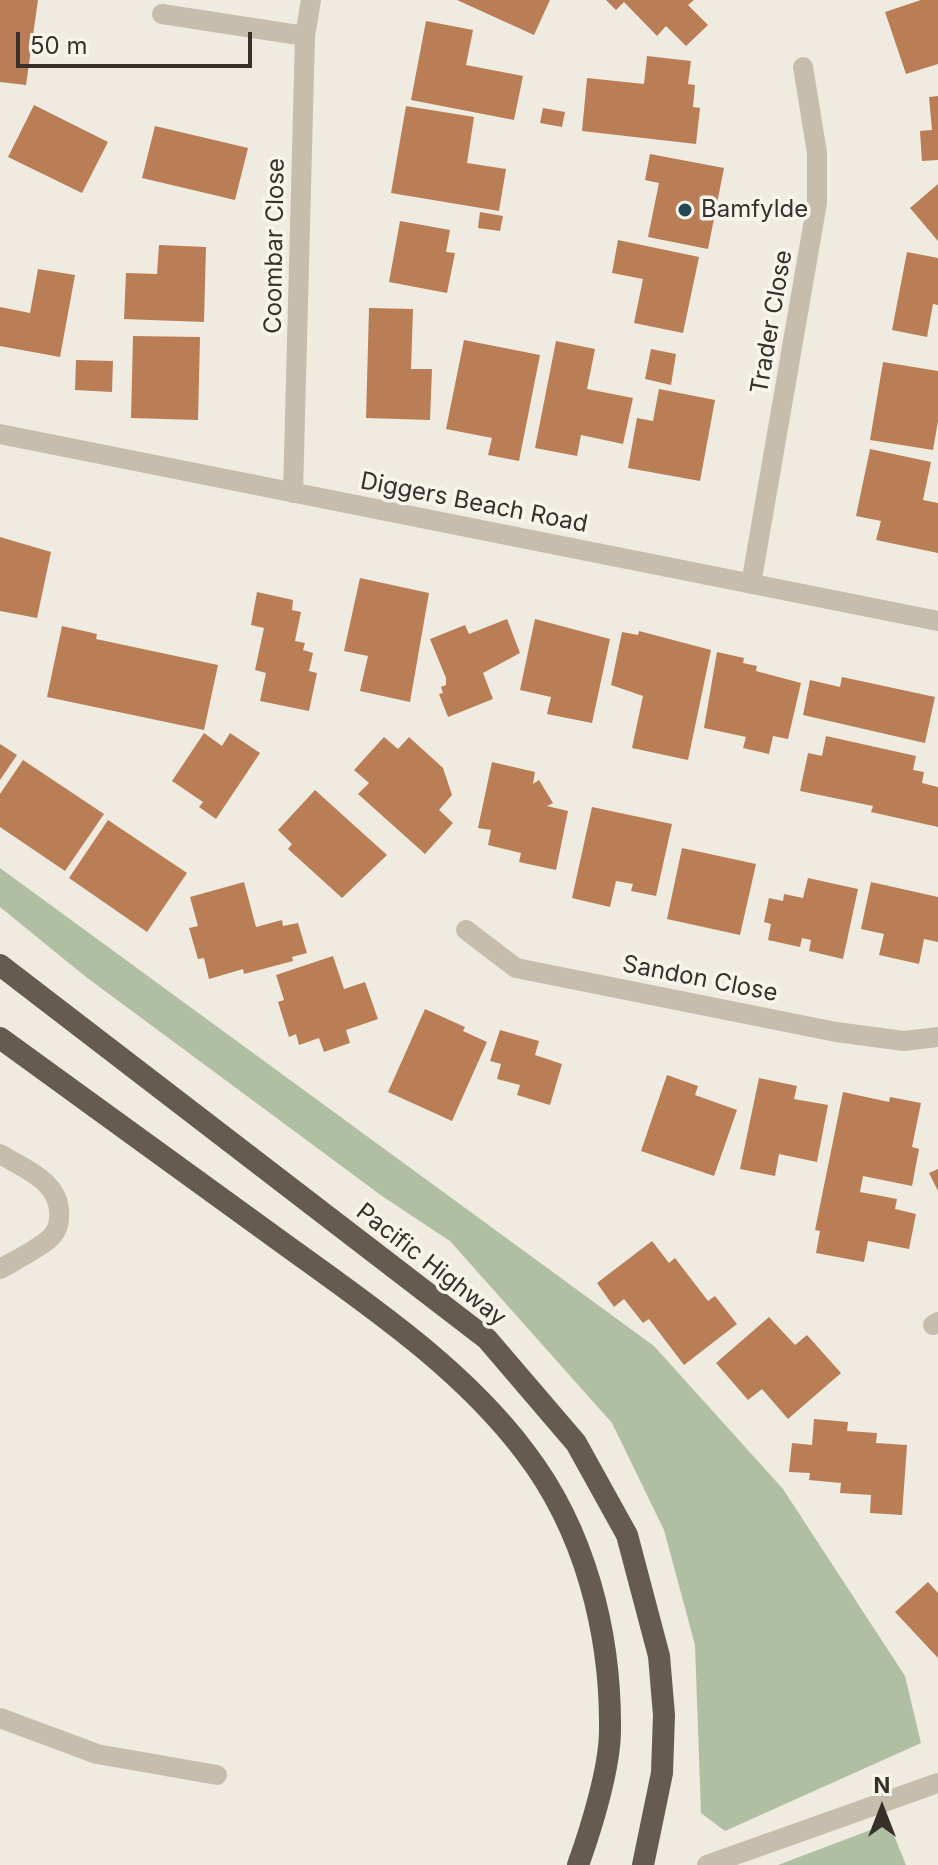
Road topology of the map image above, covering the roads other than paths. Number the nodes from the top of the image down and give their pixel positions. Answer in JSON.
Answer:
{"nodes":[{"id":1,"x":311,"y":0,"type":"edge"},
{"id":2,"x":162,"y":14,"type":"dead end"},
{"id":3,"x":305,"y":36,"type":"junction"},
{"id":4,"x":803,"y":67,"type":"dead end"},
{"id":5,"x":0,"y":434,"type":"edge"},
{"id":6,"x":293,"y":493,"type":"junction"},
{"id":7,"x":751,"y":584,"type":"junction"},
{"id":8,"x":938,"y":621,"type":"edge"},
{"id":9,"x":466,"y":930,"type":"dead end"},
{"id":10,"x":0,"y":965,"type":"edge"},
{"id":11,"x":938,"y":1037,"type":"edge"},
{"id":12,"x":0,"y":1038,"type":"edge"},
{"id":13,"x":0,"y":1154,"type":"edge"},
{"id":14,"x":0,"y":1269,"type":"edge"},
{"id":15,"x":0,"y":1718,"type":"edge"},
{"id":16,"x":217,"y":1775,"type":"dead end"},
{"id":17,"x":938,"y":1783,"type":"edge"},
{"id":18,"x":578,"y":1865,"type":"edge"},
{"id":19,"x":643,"y":1865,"type":"edge"},
{"id":20,"x":707,"y":1865,"type":"edge"}],
"edges":[{"from":1,"to":3,"type":"street","name":"Coombar Close"},
{"from":2,"to":3,"type":"street"},
{"from":3,"to":6,"type":"street","name":"Coombar Close"},
{"from":4,"to":7,"type":"street","name":"Trader Close"},
{"from":5,"to":6,"type":"street","name":"Diggers Beach Road"},
{"from":6,"to":7,"type":"street","name":"Diggers Beach Road"},
{"from":7,"to":8,"type":"street","name":"Diggers Beach Road"},
{"from":9,"to":11,"type":"street","name":"Sandon Close"},
{"from":10,"to":19,"type":"highway","name":"Pacific Highway"},
{"from":12,"to":18,"type":"highway"},
{"from":13,"to":14,"type":"street"},
{"from":15,"to":16,"type":"street"},
{"from":17,"to":20,"type":"street"}]}
